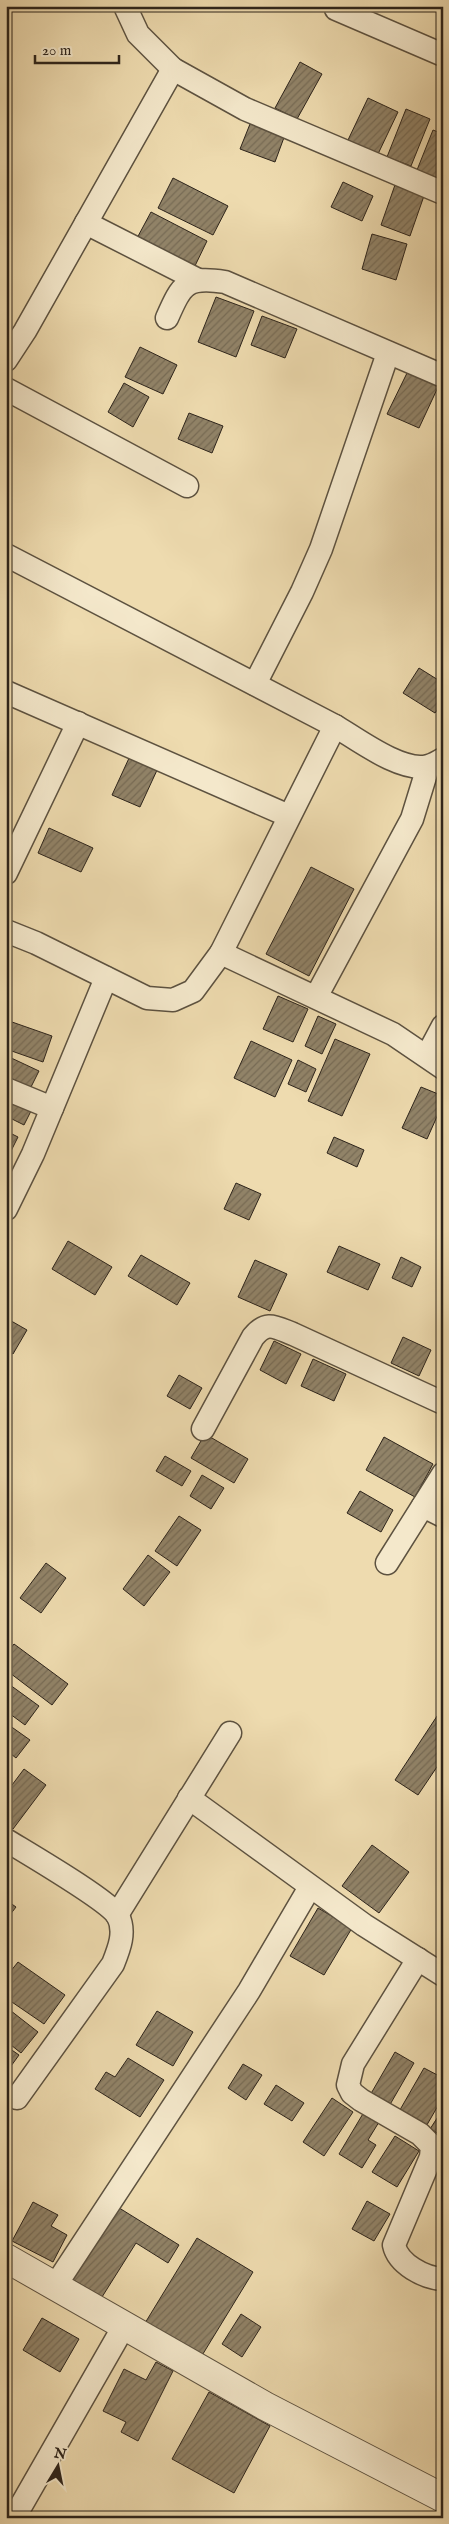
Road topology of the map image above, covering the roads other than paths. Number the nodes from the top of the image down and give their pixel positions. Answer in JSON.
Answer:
{"nodes":[{"id":1,"x":125,"y":6,"type":"edge"},
{"id":2,"x":336,"y":10,"type":"dead end"},
{"id":3,"x":443,"y":55,"type":"edge"},
{"id":4,"x":173,"y":69,"type":"junction"},
{"id":5,"x":443,"y":193,"type":"edge"},
{"id":6,"x":86,"y":223,"type":"junction"},
{"id":7,"x":198,"y":280,"type":"junction"},
{"id":8,"x":167,"y":318,"type":"dead end"},
{"id":9,"x":388,"y":353,"type":"junction"},
{"id":10,"x":6,"y":360,"type":"edge"},
{"id":11,"x":443,"y":376,"type":"edge"},
{"id":12,"x":6,"y":389,"type":"edge"},
{"id":13,"x":187,"y":486,"type":"dead end"},
{"id":14,"x":6,"y":555,"type":"edge"},
{"id":15,"x":255,"y":684,"type":"junction"},
{"id":16,"x":6,"y":692,"type":"edge"},
{"id":17,"x":78,"y":723,"type":"junction"},
{"id":18,"x":335,"y":726,"type":"junction"},
{"id":19,"x":435,"y":763,"type":"edge"},
{"id":20,"x":289,"y":816,"type":"junction"},
{"id":21,"x":6,"y":873,"type":"edge"},
{"id":22,"x":6,"y":931,"type":"edge"},
{"id":23,"x":221,"y":953,"type":"junction"},
{"id":24,"x":106,"y":978,"type":"junction"},
{"id":25,"x":316,"y":997,"type":"junction"},
{"id":26,"x":443,"y":1026,"type":"edge"},
{"id":27,"x":435,"y":1062,"type":"edge"},
{"id":28,"x":6,"y":1089,"type":"edge"},
{"id":29,"x":52,"y":1108,"type":"junction"},
{"id":30,"x":6,"y":1209,"type":"edge"},
{"id":31,"x":443,"y":1403,"type":"edge"},
{"id":32,"x":203,"y":1429,"type":"dead end"},
{"id":33,"x":443,"y":1474,"type":"edge"},
{"id":34,"x":422,"y":1506,"type":"junction"},
{"id":35,"x":443,"y":1516,"type":"edge"},
{"id":36,"x":387,"y":1563,"type":"dead end"},
{"id":37,"x":230,"y":1733,"type":"dead end"},
{"id":38,"x":189,"y":1798,"type":"junction"},
{"id":39,"x":6,"y":1840,"type":"edge"},
{"id":40,"x":310,"y":1887,"type":"junction"},
{"id":41,"x":117,"y":1915,"type":"junction"},
{"id":42,"x":418,"y":1960,"type":"junction"},
{"id":43,"x":443,"y":1975,"type":"edge"},
{"id":44,"x":18,"y":2098,"type":"dead end"},
{"id":45,"x":6,"y":2258,"type":"edge"},
{"id":46,"x":443,"y":2279,"type":"edge"},
{"id":47,"x":55,"y":2286,"type":"junction"},
{"id":48,"x":124,"y":2326,"type":"junction"},
{"id":49,"x":443,"y":2498,"type":"edge"},
{"id":50,"x":14,"y":2518,"type":"edge"}],
"edges":[{"from":1,"to":4,"type":"street"},
{"from":2,"to":3,"type":"street"},
{"from":4,"to":5,"type":"street"},
{"from":4,"to":6,"type":"street"},
{"from":6,"to":7,"type":"street"},
{"from":6,"to":10,"type":"street"},
{"from":7,"to":8,"type":"street"},
{"from":7,"to":9,"type":"street"},
{"from":9,"to":11,"type":"street"},
{"from":9,"to":15,"type":"street"},
{"from":12,"to":13,"type":"street"},
{"from":14,"to":15,"type":"street"},
{"from":15,"to":18,"type":"street"},
{"from":16,"to":17,"type":"street"},
{"from":17,"to":20,"type":"street"},
{"from":17,"to":21,"type":"street"},
{"from":18,"to":19,"type":"street"},
{"from":18,"to":20,"type":"street"},
{"from":19,"to":25,"type":"street"},
{"from":20,"to":23,"type":"street"},
{"from":22,"to":24,"type":"street"},
{"from":23,"to":24,"type":"street"},
{"from":23,"to":25,"type":"street"},
{"from":24,"to":29,"type":"street"},
{"from":25,"to":27,"type":"street"},
{"from":26,"to":27,"type":"street"},
{"from":28,"to":29,"type":"street"},
{"from":29,"to":30,"type":"street"},
{"from":31,"to":32,"type":"street"},
{"from":33,"to":34,"type":"street"},
{"from":34,"to":35,"type":"street"},
{"from":34,"to":36,"type":"street"},
{"from":37,"to":38,"type":"street"},
{"from":38,"to":40,"type":"street"},
{"from":38,"to":41,"type":"street"},
{"from":39,"to":41,"type":"street"},
{"from":40,"to":42,"type":"street"},
{"from":40,"to":47,"type":"street"},
{"from":41,"to":44,"type":"street"},
{"from":42,"to":43,"type":"street"},
{"from":42,"to":46,"type":"street"},
{"from":45,"to":47,"type":"street"},
{"from":47,"to":48,"type":"street"},
{"from":48,"to":49,"type":"street"},
{"from":48,"to":50,"type":"street"}]}
